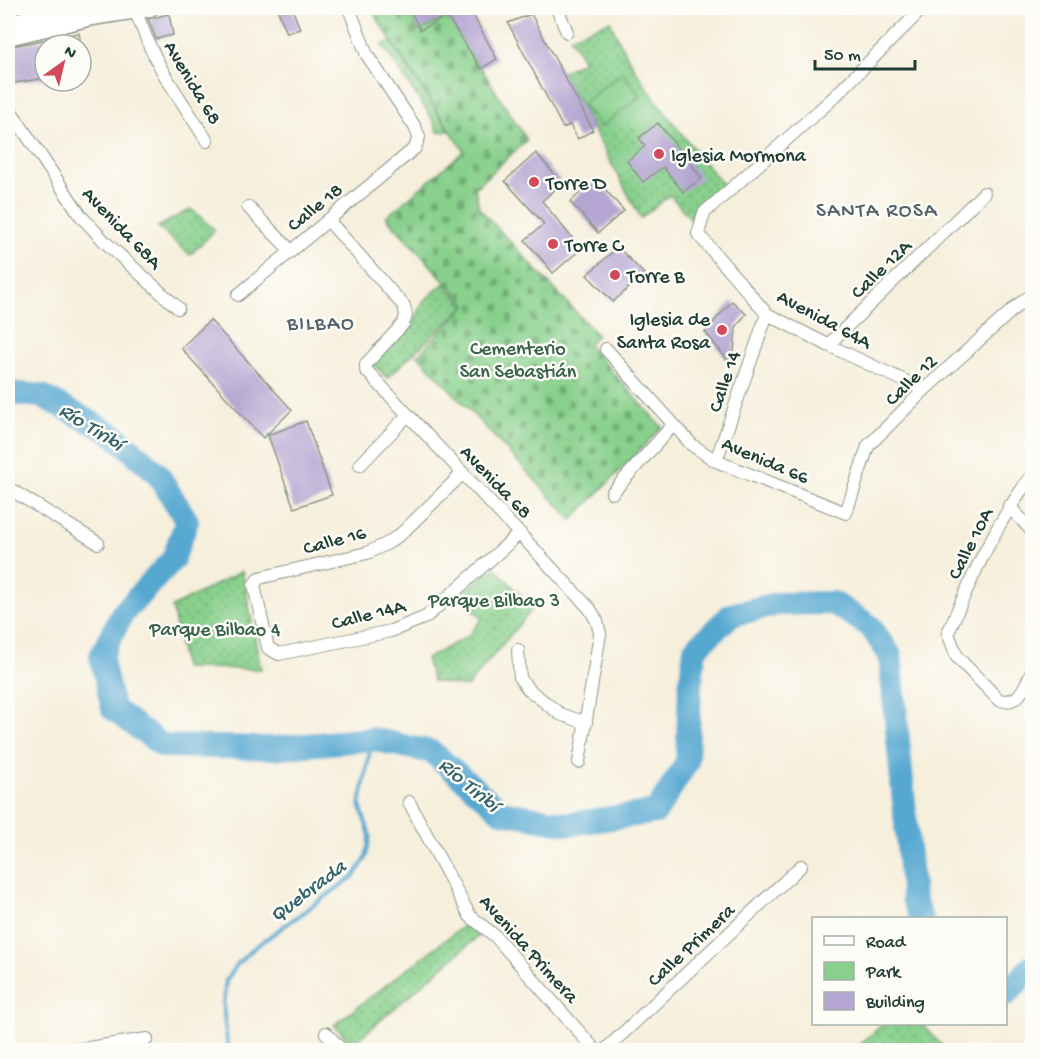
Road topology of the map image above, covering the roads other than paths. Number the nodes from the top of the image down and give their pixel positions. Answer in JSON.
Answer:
{"nodes":[{"id":1,"x":73,"y":8,"type":"edge"},
{"id":2,"x":349,"y":8,"type":"edge"},
{"id":3,"x":557,"y":8,"type":"edge"},
{"id":4,"x":923,"y":8,"type":"edge"},
{"id":5,"x":142,"y":9,"type":"edge"},
{"id":6,"x":8,"y":23,"type":"edge"},
{"id":7,"x":567,"y":32,"type":"dead end"},
{"id":8,"x":8,"y":37,"type":"edge"},
{"id":9,"x":8,"y":107,"type":"edge"},
{"id":10,"x":207,"y":141,"type":"dead end"},
{"id":11,"x":984,"y":193,"type":"dead end"},
{"id":12,"x":248,"y":207,"type":"dead end"},
{"id":13,"x":328,"y":220,"type":"junction"},
{"id":14,"x":291,"y":251,"type":"junction"},
{"id":15,"x":238,"y":295,"type":"dead end"},
{"id":16,"x":1032,"y":295,"type":"edge"},
{"id":17,"x":177,"y":308,"type":"dead end"},
{"id":18,"x":767,"y":314,"type":"junction"},
{"id":19,"x":828,"y":345,"type":"junction"},
{"id":20,"x":606,"y":349,"type":"dead end"},
{"id":21,"x":924,"y":390,"type":"junction"},
{"id":22,"x":408,"y":415,"type":"junction"},
{"id":23,"x":673,"y":425,"type":"junction"},
{"id":24,"x":716,"y":461,"type":"junction"},
{"id":25,"x":360,"y":465,"type":"dead end"},
{"id":26,"x":463,"y":473,"type":"junction"},
{"id":27,"x":1032,"y":475,"type":"edge"},
{"id":28,"x":8,"y":488,"type":"edge"},
{"id":29,"x":612,"y":493,"type":"dead end"},
{"id":30,"x":1009,"y":506,"type":"junction"},
{"id":31,"x":846,"y":513,"type":"joint"},
{"id":32,"x":1032,"y":531,"type":"edge"},
{"id":33,"x":520,"y":533,"type":"junction"},
{"id":34,"x":98,"y":543,"type":"dead end"},
{"id":35,"x":268,"y":648,"type":"joint"},
{"id":36,"x":518,"y":650,"type":"dead end"},
{"id":37,"x":1032,"y":672,"type":"edge"},
{"id":38,"x":586,"y":723,"type":"junction"},
{"id":39,"x":579,"y":762,"type":"dead end"},
{"id":40,"x":409,"y":802,"type":"dead end"},
{"id":41,"x":801,"y":866,"type":"dead end"},
{"id":42,"x":326,"y":1033,"type":"dead end"},
{"id":43,"x":147,"y":1039,"type":"dead end"},
{"id":44,"x":75,"y":1050,"type":"edge"},
{"id":45,"x":342,"y":1050,"type":"edge"},
{"id":46,"x":595,"y":1050,"type":"edge"},
{"id":47,"x":605,"y":1050,"type":"edge"}],
"edges":[{"from":1,"to":6,"type":"main road"},
{"from":2,"to":13,"type":"street","name":"Calle 18"},
{"from":3,"to":7,"type":"street"},
{"from":4,"to":18,"type":"street","name":"Avenida 64A"},
{"from":5,"to":8,"type":"main road"},
{"from":5,"to":10,"type":"street","name":"Avenida 68"},
{"from":9,"to":17,"type":"street","name":"Avenida 68A"},
{"from":11,"to":19,"type":"street","name":"Calle 12A"},
{"from":12,"to":14,"type":"street"},
{"from":13,"to":14,"type":"street","name":"Calle 18"},
{"from":13,"to":22,"type":"street","name":"Avenida 68"},
{"from":14,"to":15,"type":"street","name":"Calle 18"},
{"from":16,"to":21,"type":"street","name":"Calle 12"},
{"from":18,"to":19,"type":"street","name":"Avenida 64A"},
{"from":18,"to":24,"type":"street","name":"Calle 14"},
{"from":19,"to":21,"type":"street","name":"Avenida 64A"},
{"from":20,"to":23,"type":"street","name":"Avenida 66"},
{"from":21,"to":31,"type":"street","name":"Calle 12"},
{"from":22,"to":25,"type":"street"},
{"from":22,"to":26,"type":"street","name":"Avenida 68"},
{"from":23,"to":24,"type":"street","name":"Avenida 66"},
{"from":23,"to":29,"type":"street"},
{"from":24,"to":31,"type":"street","name":"Avenida 66"},
{"from":26,"to":33,"type":"street","name":"Avenida 68"},
{"from":26,"to":35,"type":"street","name":"Calle 16"},
{"from":27,"to":30,"type":"street","name":"Calle 10A"},
{"from":28,"to":34,"type":"street"},
{"from":30,"to":32,"type":"street"},
{"from":30,"to":37,"type":"street","name":"Calle 10A"},
{"from":33,"to":35,"type":"street","name":"Calle 14A"},
{"from":33,"to":38,"type":"street","name":"Avenida 68"},
{"from":36,"to":38,"type":"street"},
{"from":38,"to":39,"type":"street"},
{"from":40,"to":46,"type":"street","name":"Avenida Primera"},
{"from":41,"to":47,"type":"street","name":"Calle Primera"},
{"from":42,"to":45,"type":"street"},
{"from":43,"to":44,"type":"street"}]}
